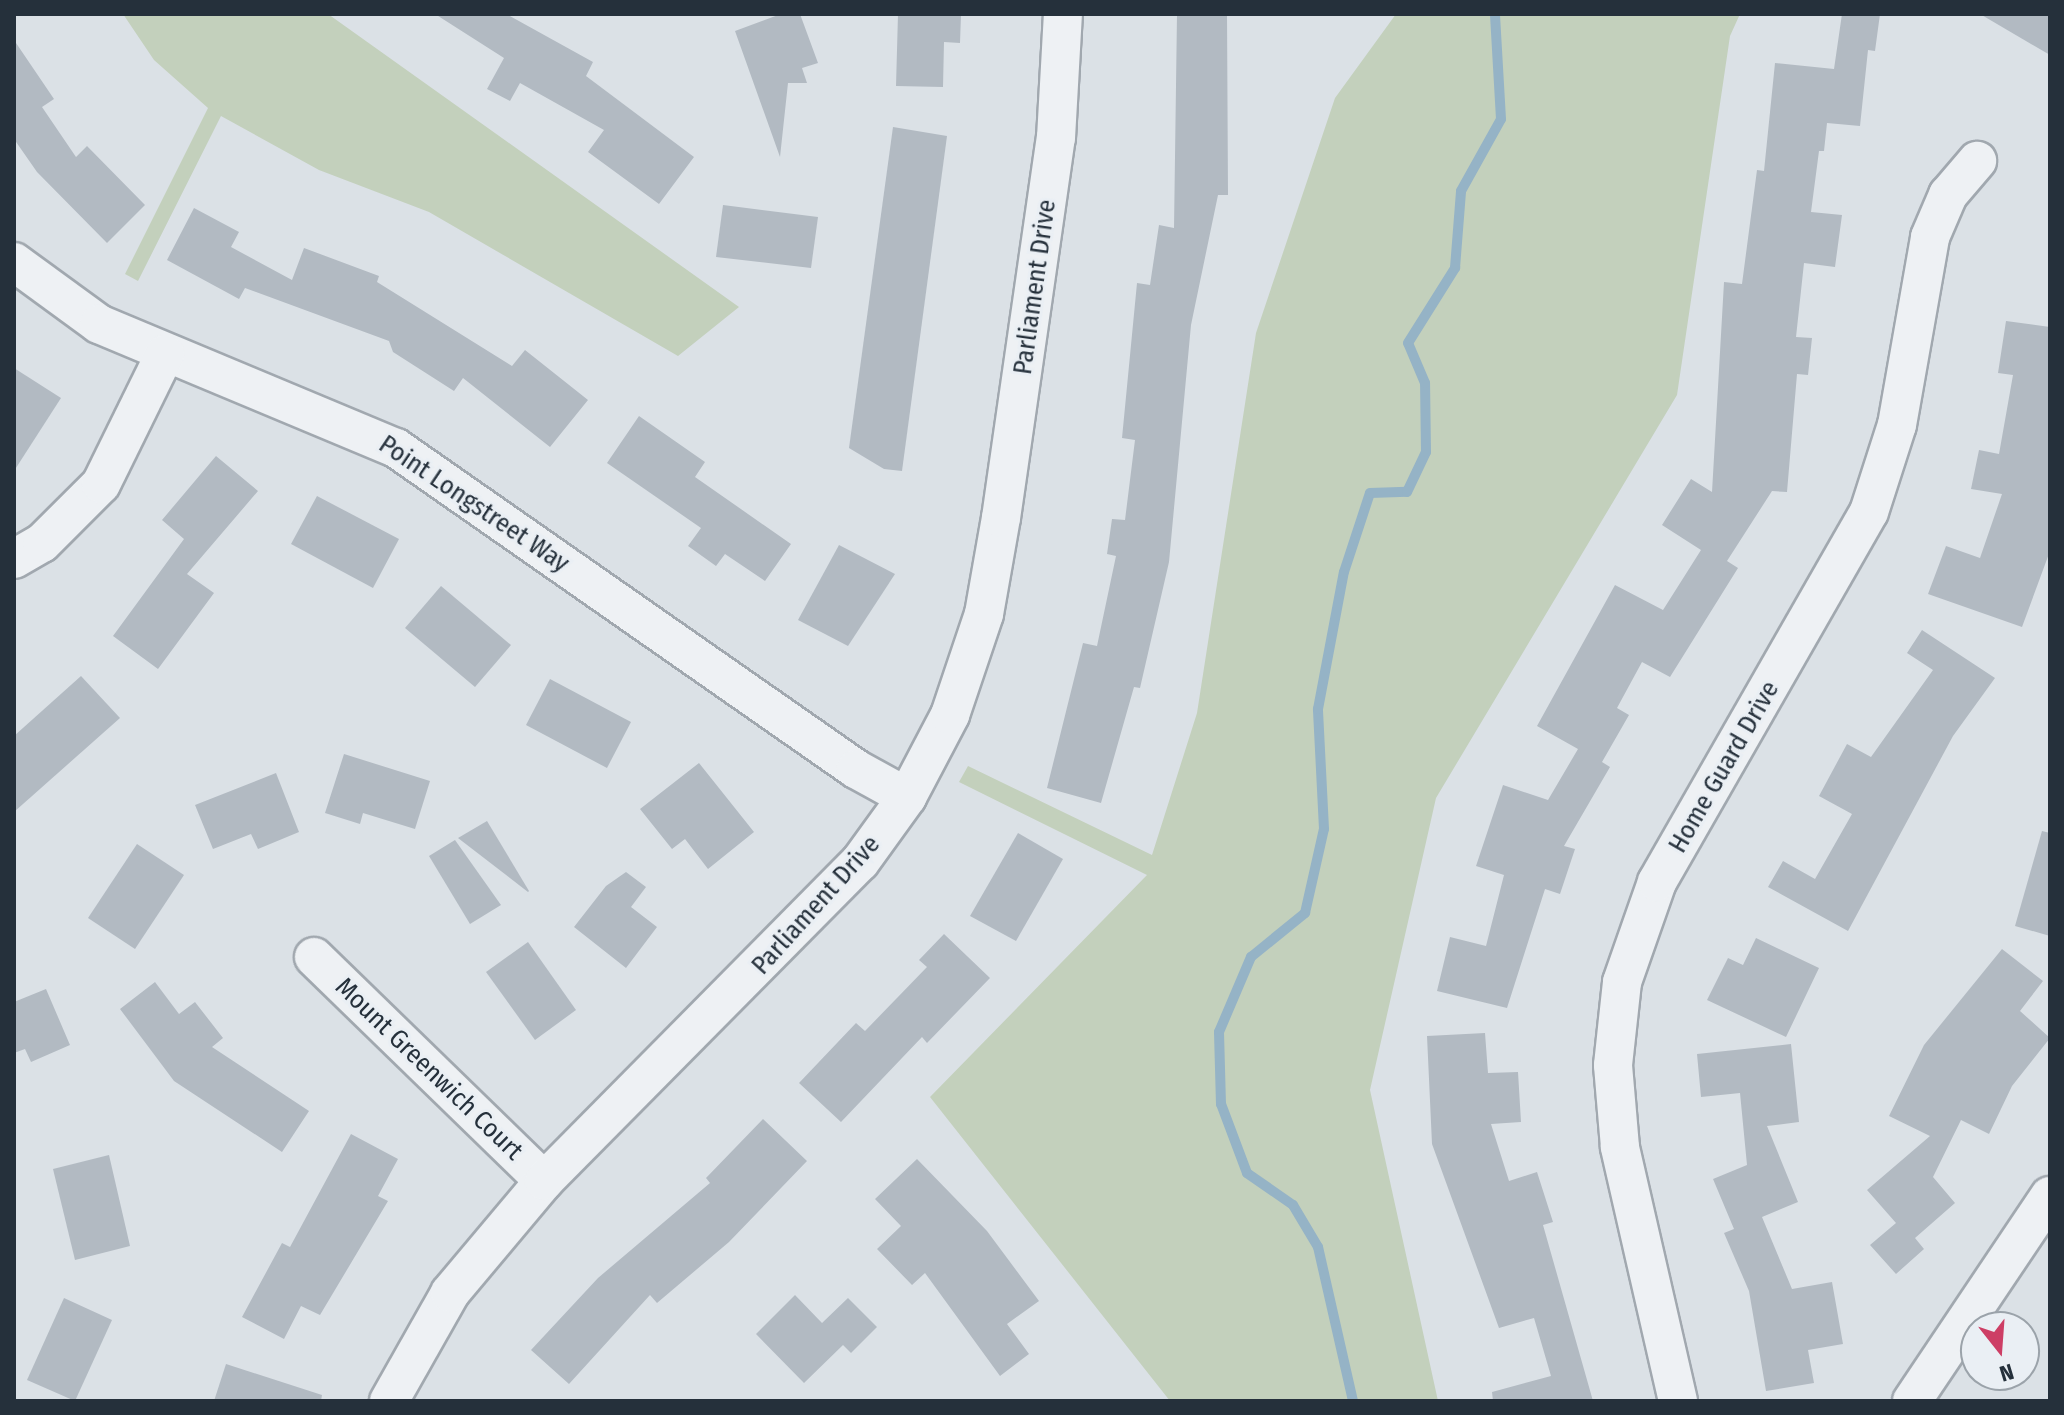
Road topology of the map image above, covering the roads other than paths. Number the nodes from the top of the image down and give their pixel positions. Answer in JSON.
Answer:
{"nodes":[{"id":1,"x":1063,"y":14,"type":"edge"},
{"id":2,"x":1977,"y":161,"type":"dead end"},
{"id":3,"x":14,"y":262,"type":"edge"},
{"id":4,"x":165,"y":354,"type":"junction"},
{"id":5,"x":14,"y":559,"type":"edge"},
{"id":6,"x":907,"y":797,"type":"junction"},
{"id":7,"x":314,"y":957,"type":"dead end"},
{"id":8,"x":544,"y":1181,"type":"junction"},
{"id":9,"x":2050,"y":1196,"type":"edge"},
{"id":10,"x":389,"y":1401,"type":"edge"},
{"id":11,"x":1678,"y":1401,"type":"edge"},
{"id":12,"x":1912,"y":1401,"type":"edge"}],
"edges":[{"from":1,"to":6,"type":"street","name":"Parliament Drive"},
{"from":2,"to":11,"type":"street","name":"Home Guard Drive"},
{"from":3,"to":4,"type":"street","name":"Point Longstreet Way"},
{"from":4,"to":5,"type":"street"},
{"from":4,"to":6,"type":"street","name":"Point Longstreet Way"},
{"from":6,"to":8,"type":"street","name":"Parliament Drive"},
{"from":7,"to":8,"type":"street","name":"Mount Greenwich Court"},
{"from":8,"to":10,"type":"street","name":"Parliament Drive"},
{"from":9,"to":12,"type":"street"}]}
